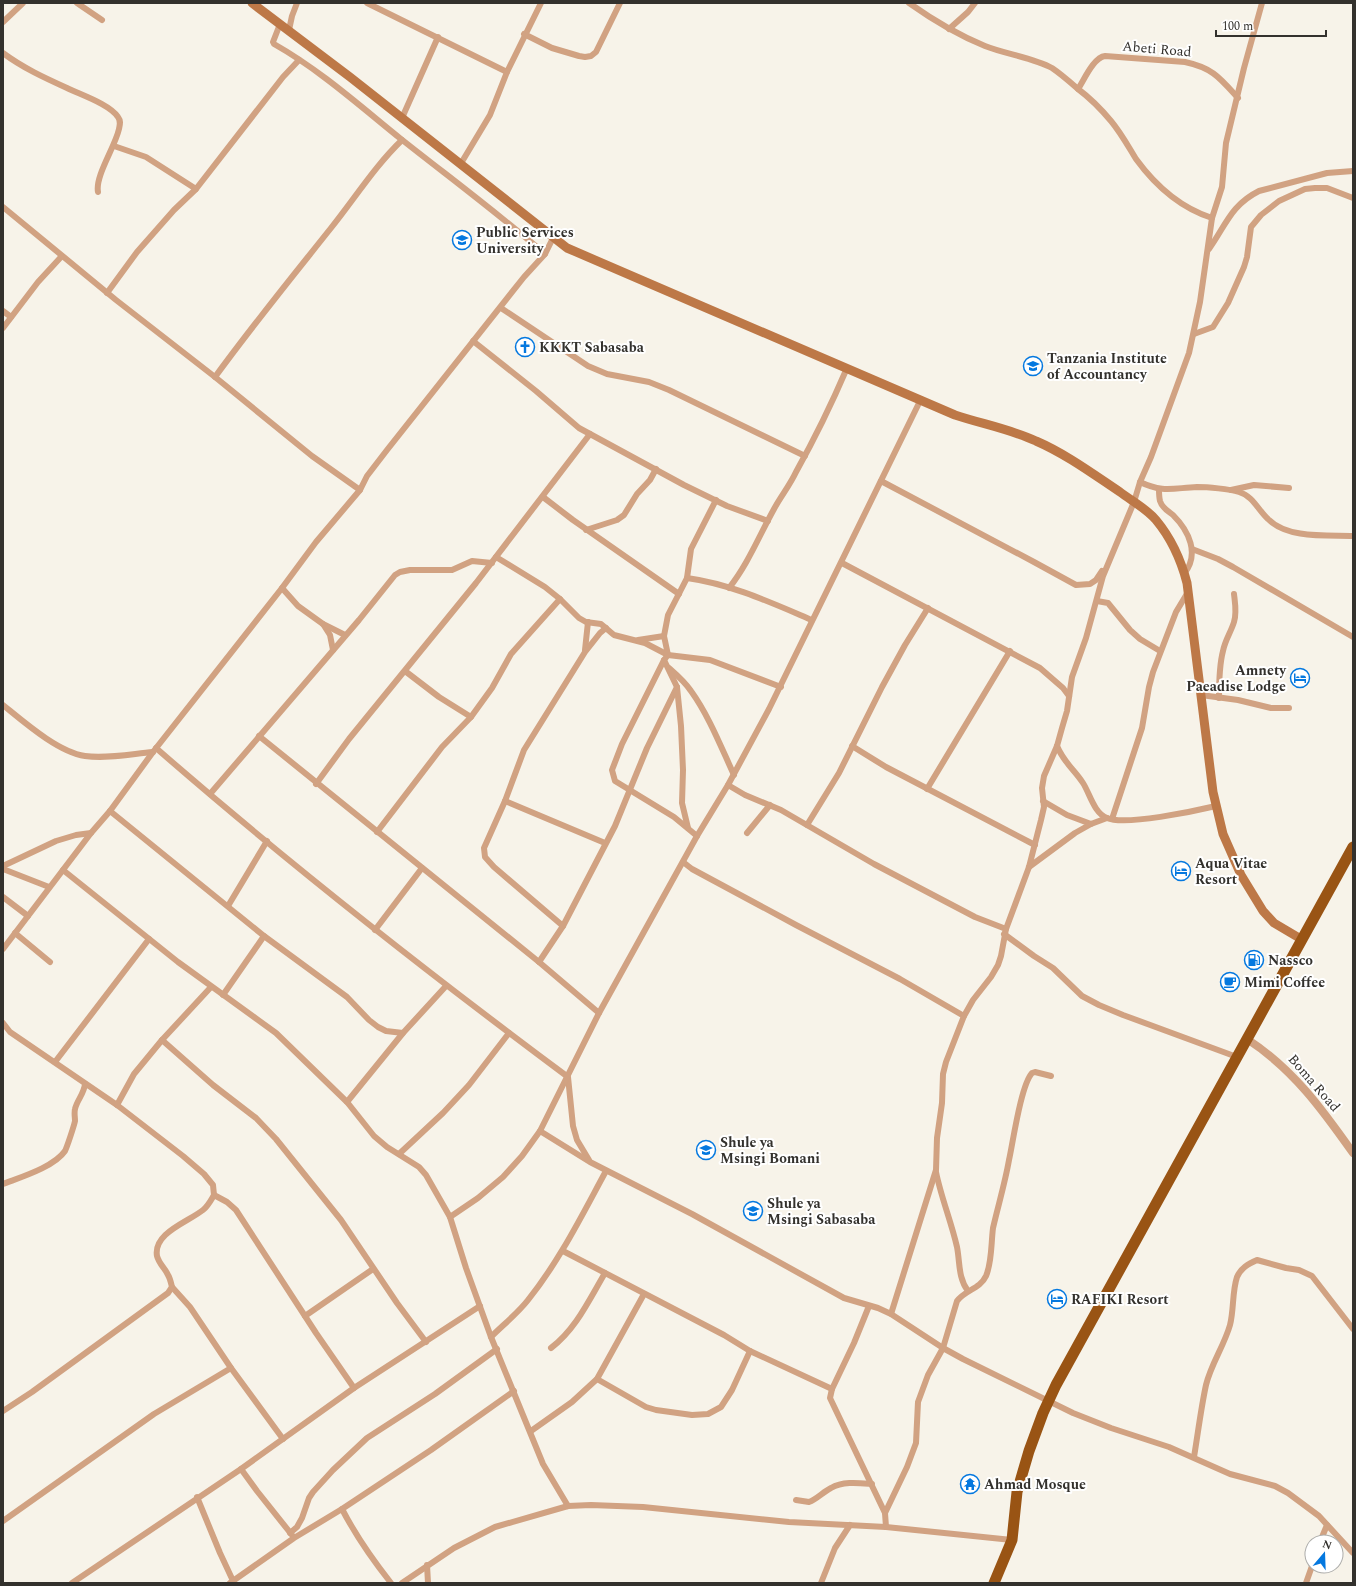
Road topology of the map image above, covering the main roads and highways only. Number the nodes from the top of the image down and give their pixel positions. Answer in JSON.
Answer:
{"nodes":[{"id":1,"x":252,"y":3,"type":"edge"},
{"id":2,"x":1353,"y":847,"type":"edge"},
{"id":3,"x":1301,"y":939,"type":"junction"},
{"id":4,"x":994,"y":1583,"type":"edge"}],
"edges":[{"from":1,"to":3,"type":"main road"},
{"from":2,"to":3,"type":"highway"},
{"from":3,"to":4,"type":"highway"}]}
